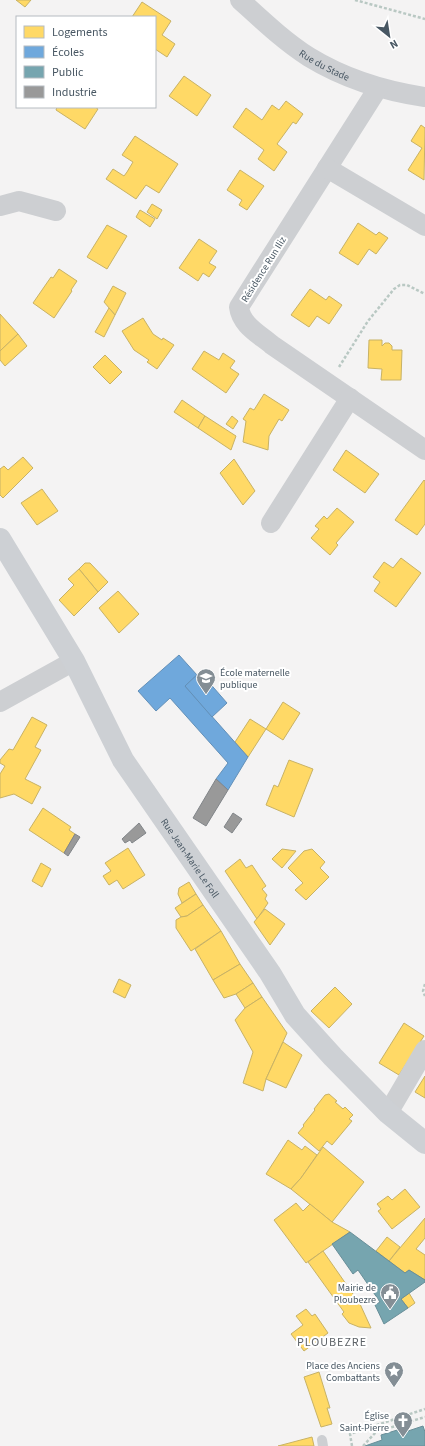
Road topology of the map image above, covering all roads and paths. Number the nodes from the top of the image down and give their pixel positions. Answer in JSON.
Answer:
{"nodes":[{"id":1,"x":240,"y":0,"type":"edge"},
{"id":2,"x":355,"y":0,"type":"edge"},
{"id":3,"x":425,"y":19,"type":"edge"},
{"id":4,"x":378,"y":88,"type":"junction"},
{"id":5,"x":425,"y":97,"type":"edge"},
{"id":6,"x":327,"y":168,"type":"junction"},
{"id":7,"x":0,"y":206,"type":"edge"},
{"id":8,"x":56,"y":211,"type":"dead end"},
{"id":9,"x":425,"y":226,"type":"edge"},
{"id":10,"x":425,"y":294,"type":"edge"},
{"id":11,"x":328,"y":383,"type":"junction"},
{"id":12,"x":350,"y":398,"type":"junction"},
{"id":13,"x":425,"y":450,"type":"edge"},
{"id":14,"x":271,"y":523,"type":"dead end"},
{"id":15,"x":0,"y":539,"type":"edge"},
{"id":16,"x":74,"y":662,"type":"junction"},
{"id":17,"x":0,"y":702,"type":"edge"},
{"id":18,"x":425,"y":984,"type":"edge"},
{"id":19,"x":425,"y":996,"type":"edge"},
{"id":20,"x":425,"y":1050,"type":"edge"},
{"id":21,"x":388,"y":1112,"type":"junction"},
{"id":22,"x":425,"y":1143,"type":"edge"},
{"id":23,"x":425,"y":1409,"type":"edge"},
{"id":24,"x":425,"y":1416,"type":"edge"},
{"id":25,"x":352,"y":1446,"type":"edge"},
{"id":26,"x":363,"y":1446,"type":"edge"}],
"edges":[{"from":1,"to":4,"type":"street","name":"Rue du Stade"},
{"from":2,"to":3,"type":"path"},
{"from":4,"to":5,"type":"street","name":"Rue du Stade"},
{"from":4,"to":6,"type":"street","name":"Résidence Run Iliz"},
{"from":6,"to":9,"type":"street"},
{"from":6,"to":11,"type":"street","name":"Résidence Run Iliz"},
{"from":7,"to":8,"type":"street"},
{"from":10,"to":11,"type":"path"},
{"from":11,"to":12,"type":"street","name":"Résidence Run Iliz"},
{"from":12,"to":13,"type":"street","name":"Résidence Run Iliz"},
{"from":12,"to":14,"type":"street"},
{"from":15,"to":16,"type":"main road","name":"Rue Jean-Marie Le Foll"},
{"from":16,"to":17,"type":"street"},
{"from":16,"to":21,"type":"main road","name":"Rue Jean-Marie Le Foll"},
{"from":18,"to":19,"type":"path"},
{"from":20,"to":21,"type":"street"},
{"from":21,"to":22,"type":"main road","name":"Rue Jean-Marie Le Foll"},
{"from":23,"to":25,"type":"path"},
{"from":24,"to":26,"type":"path"}]}
